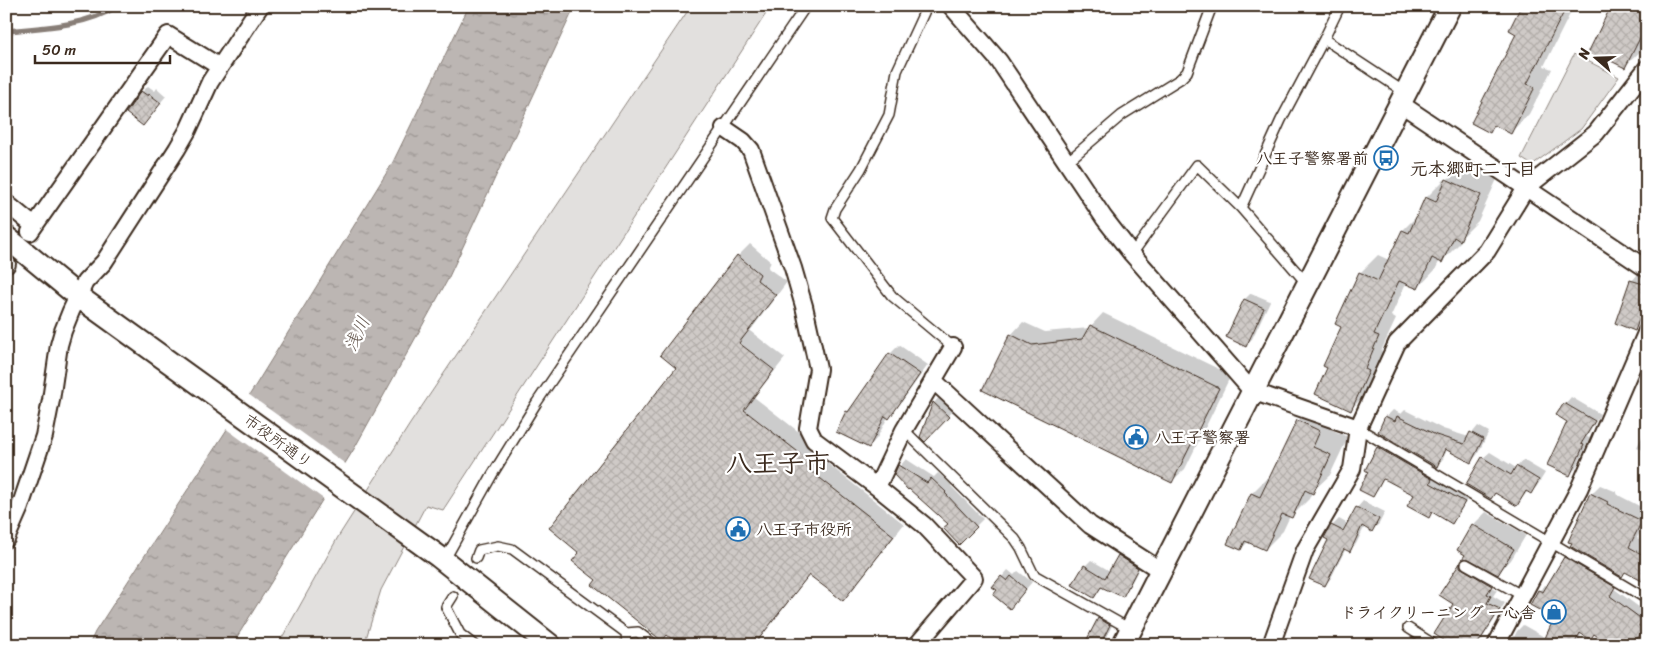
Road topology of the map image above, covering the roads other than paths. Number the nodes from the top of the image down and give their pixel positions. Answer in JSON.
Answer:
{"nodes":[{"id":1,"x":260,"y":6,"type":"edge"},
{"id":2,"x":806,"y":6,"type":"edge"},
{"id":3,"x":927,"y":6,"type":"edge"},
{"id":4,"x":951,"y":6,"type":"edge"},
{"id":5,"x":1212,"y":6,"type":"edge"},
{"id":6,"x":1340,"y":6,"type":"edge"},
{"id":7,"x":1450,"y":6,"type":"edge"},
{"id":8,"x":1324,"y":40,"type":"junction"},
{"id":9,"x":220,"y":67,"type":"junction"},
{"id":10,"x":1647,"y":68,"type":"edge"},
{"id":11,"x":1404,"y":99,"type":"junction"},
{"id":12,"x":724,"y":128,"type":"junction"},
{"id":13,"x":1067,"y":162,"type":"junction"},
{"id":14,"x":1526,"y":188,"type":"junction"},
{"id":15,"x":6,"y":203,"type":"edge"},
{"id":16,"x":1240,"y":208,"type":"junction"},
{"id":17,"x":6,"y":237,"type":"edge"},
{"id":18,"x":1132,"y":254,"type":"junction"},
{"id":19,"x":1647,"y":269,"type":"edge"},
{"id":20,"x":1308,"y":286,"type":"junction"},
{"id":21,"x":82,"y":299,"type":"junction"},
{"id":22,"x":1647,"y":331,"type":"edge"},
{"id":23,"x":953,"y":347,"type":"joint"},
{"id":24,"x":933,"y":380,"type":"junction"},
{"id":25,"x":1252,"y":391,"type":"junction"},
{"id":26,"x":1358,"y":428,"type":"junction"},
{"id":27,"x":904,"y":430,"type":"junction"},
{"id":28,"x":877,"y":487,"type":"junction"},
{"id":29,"x":6,"y":539,"type":"edge"},
{"id":30,"x":1551,"y":543,"type":"junction"},
{"id":31,"x":476,"y":558,"type":"dead end"},
{"id":32,"x":441,"y":559,"type":"junction"},
{"id":33,"x":1466,"y":564,"type":"dead end"},
{"id":34,"x":1160,"y":570,"type":"junction"},
{"id":35,"x":453,"y":596,"type":"dead end"},
{"id":36,"x":1523,"y":596,"type":"junction"},
{"id":37,"x":1647,"y":599,"type":"edge"},
{"id":38,"x":1408,"y":628,"type":"dead end"},
{"id":39,"x":626,"y":633,"type":"junction"},
{"id":40,"x":1126,"y":637,"type":"edge"},
{"id":41,"x":474,"y":645,"type":"edge"},
{"id":42,"x":550,"y":645,"type":"edge"},
{"id":43,"x":627,"y":645,"type":"edge"},
{"id":44,"x":655,"y":645,"type":"edge"},
{"id":45,"x":917,"y":645,"type":"edge"},
{"id":46,"x":1271,"y":645,"type":"edge"},
{"id":47,"x":1435,"y":645,"type":"edge"},
{"id":48,"x":1496,"y":645,"type":"edge"}],
"edges":[{"from":1,"to":9,"type":"street"},
{"from":2,"to":12,"type":"lane"},
{"from":3,"to":23,"type":"lane"},
{"from":4,"to":13,"type":"street"},
{"from":5,"to":13,"type":"lane"},
{"from":6,"to":8,"type":"lane"},
{"from":7,"to":11,"type":"street"},
{"from":8,"to":11,"type":"lane"},
{"from":8,"to":16,"type":"lane"},
{"from":9,"to":15,"type":"street"},
{"from":9,"to":21,"type":"street"},
{"from":10,"to":14,"type":"street"},
{"from":11,"to":14,"type":"street"},
{"from":11,"to":20,"type":"street"},
{"from":12,"to":28,"type":"street"},
{"from":12,"to":32,"type":"lane"},
{"from":13,"to":18,"type":"street"},
{"from":14,"to":19,"type":"street"},
{"from":14,"to":26,"type":"street"},
{"from":16,"to":18,"type":"lane"},
{"from":16,"to":20,"type":"lane"},
{"from":17,"to":21,"type":"street","name":"市役所通り"},
{"from":18,"to":25,"type":"street"},
{"from":20,"to":25,"type":"street"},
{"from":21,"to":29,"type":"street"},
{"from":21,"to":32,"type":"street","name":"市役所通り"},
{"from":22,"to":30,"type":"street"},
{"from":23,"to":24,"type":"street"},
{"from":24,"to":27,"type":"street"},
{"from":24,"to":34,"type":"street"},
{"from":25,"to":26,"type":"street"},
{"from":25,"to":34,"type":"street"},
{"from":26,"to":30,"type":"lane"},
{"from":26,"to":46,"type":"street"},
{"from":27,"to":28,"type":"street"},
{"from":27,"to":40,"type":"lane"},
{"from":28,"to":45,"type":"street"},
{"from":30,"to":36,"type":"street"},
{"from":30,"to":37,"type":"lane"},
{"from":31,"to":39,"type":"lane"},
{"from":32,"to":42,"type":"street","name":"市役所通り"},
{"from":33,"to":36,"type":"lane"},
{"from":34,"to":40,"type":"street"},
{"from":35,"to":41,"type":"lane"},
{"from":36,"to":48,"type":"street"},
{"from":38,"to":47,"type":"lane"},
{"from":39,"to":43,"type":"lane"},
{"from":39,"to":44,"type":"lane"}]}
